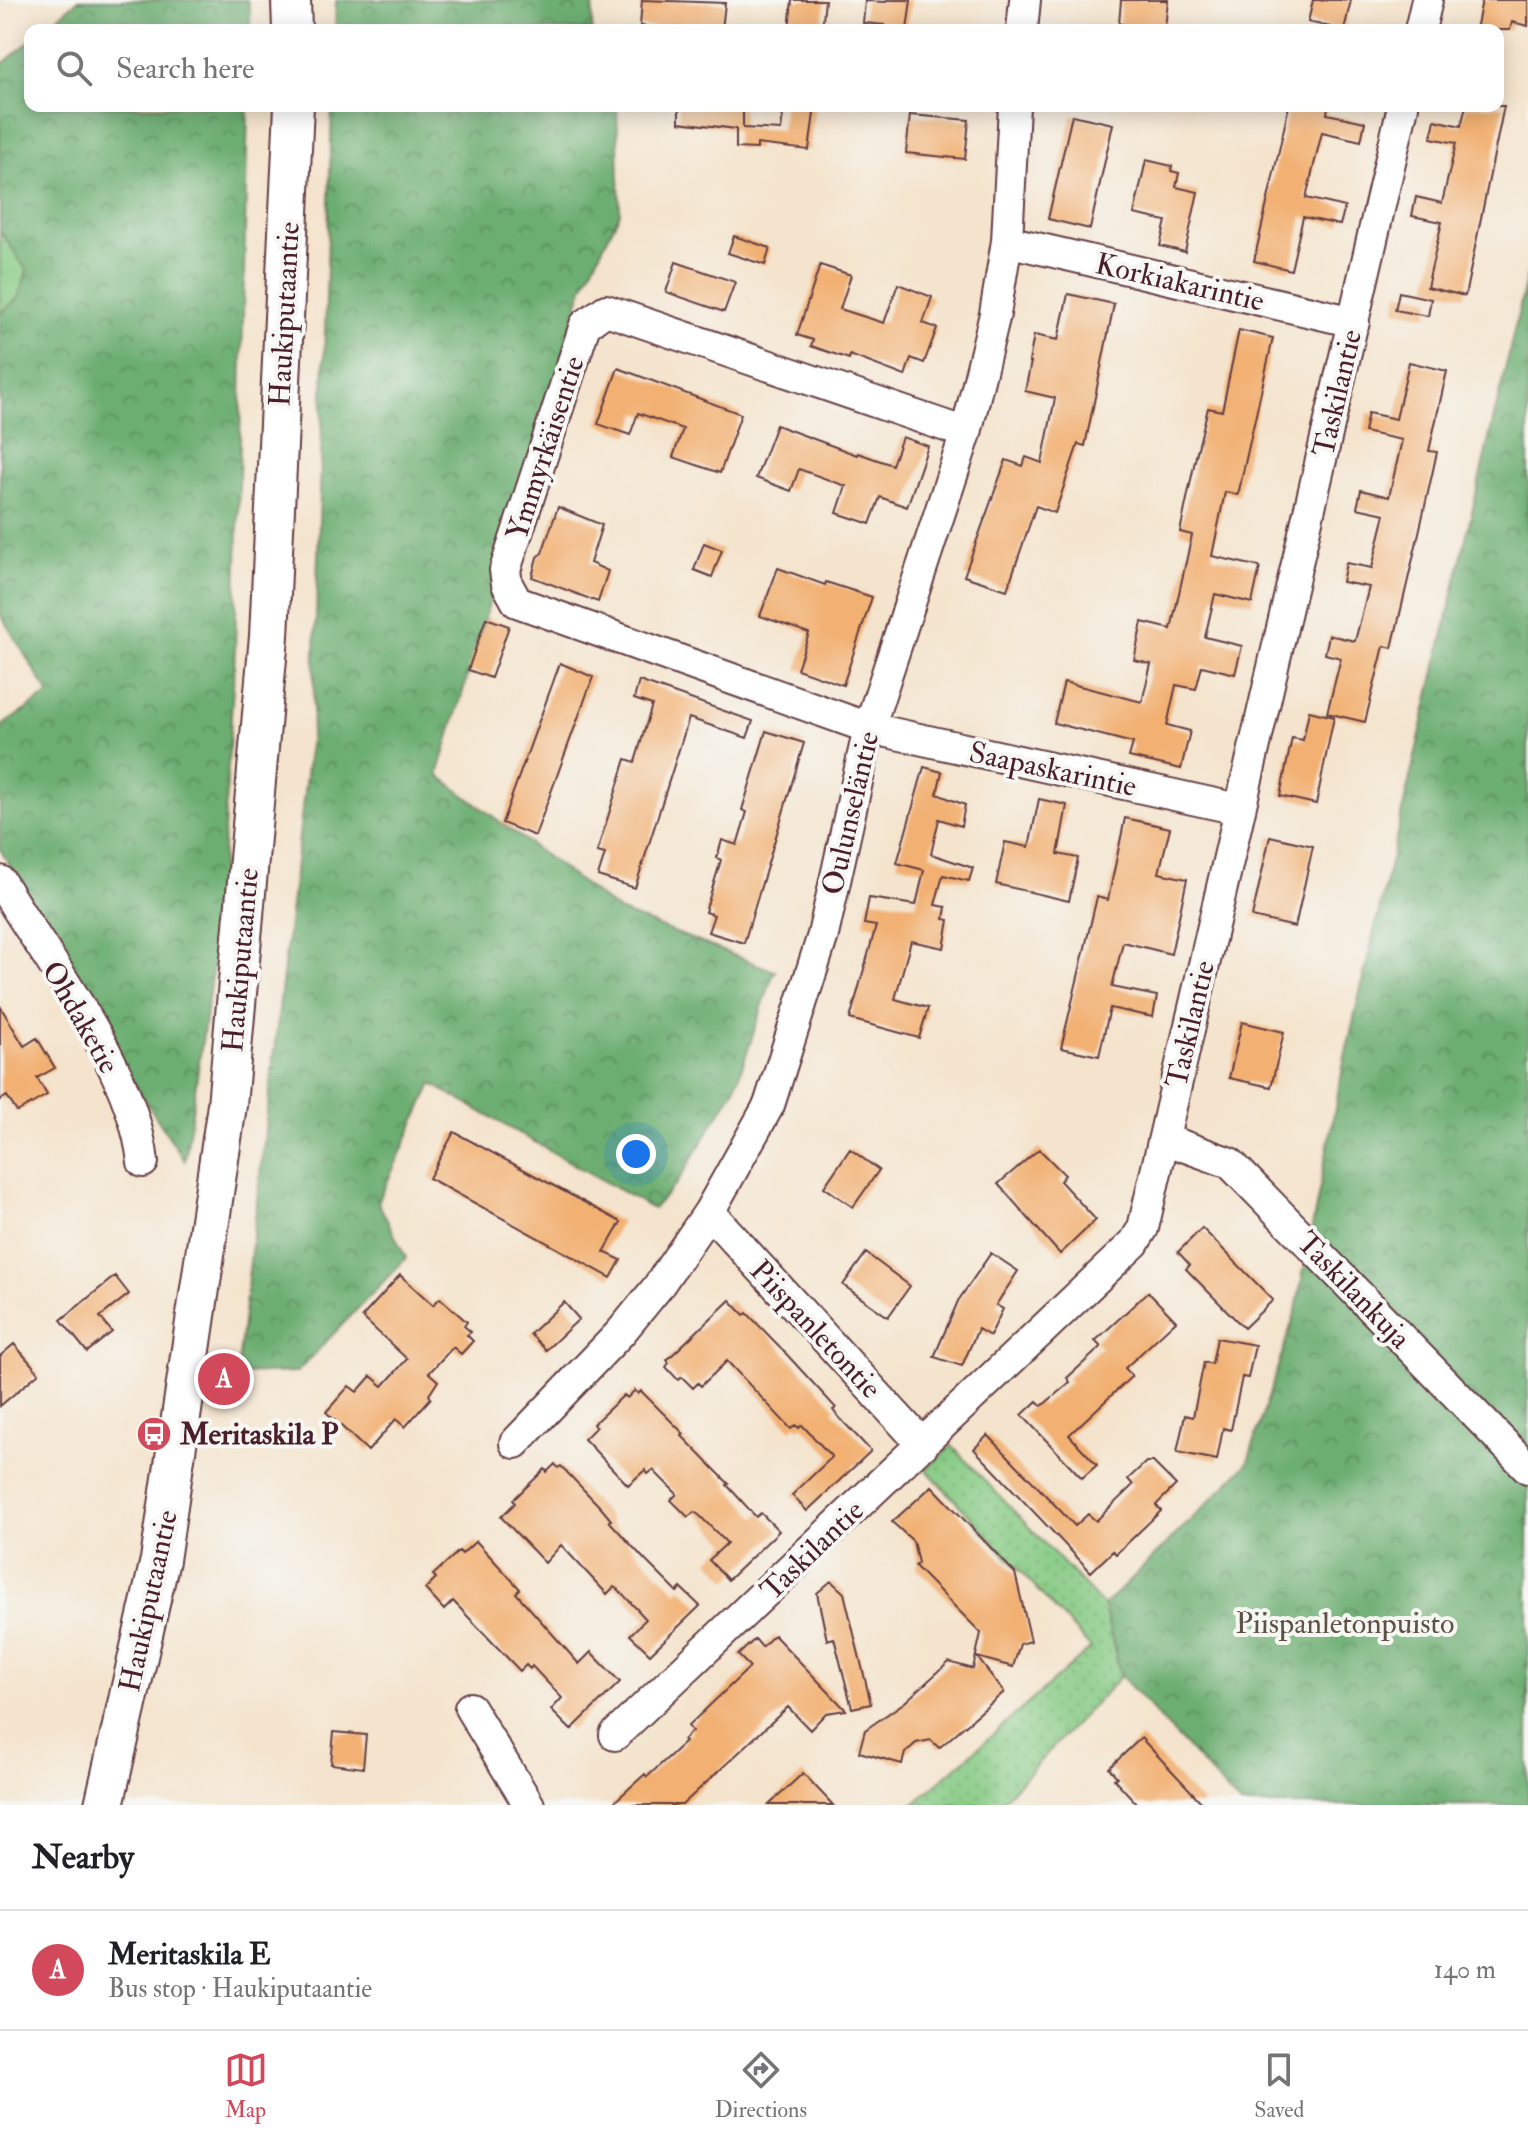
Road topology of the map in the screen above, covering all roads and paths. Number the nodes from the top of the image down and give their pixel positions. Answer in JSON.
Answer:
{"nodes":[{"id":1,"x":291,"y":0,"type":"edge"},
{"id":2,"x":1025,"y":0,"type":"edge"},
{"id":3,"x":1427,"y":0,"type":"edge"},
{"id":4,"x":292,"y":24,"type":"edge"},
{"id":5,"x":1023,"y":24,"type":"edge"},
{"id":6,"x":1421,"y":24,"type":"edge"},
{"id":7,"x":294,"y":112,"type":"edge"},
{"id":8,"x":1014,"y":112,"type":"edge"},
{"id":9,"x":1402,"y":112,"type":"edge"},
{"id":10,"x":1007,"y":241,"type":"junction"},
{"id":11,"x":1354,"y":322,"type":"junction"},
{"id":12,"x":966,"y":433,"type":"junction"},
{"id":13,"x":869,"y":728,"type":"junction"},
{"id":14,"x":1238,"y":809,"type":"junction"},
{"id":15,"x":5,"y":900,"type":"edge"},
{"id":16,"x":1164,"y":1139,"type":"junction"},
{"id":17,"x":143,"y":1162,"type":"dead end"},
{"id":18,"x":709,"y":1212,"type":"junction"},
{"id":19,"x":515,"y":1443,"type":"dead end"},
{"id":20,"x":923,"y":1445,"type":"junction"},
{"id":21,"x":1528,"y":1468,"type":"edge"},
{"id":22,"x":470,"y":1708,"type":"dead end"},
{"id":23,"x":615,"y":1735,"type":"dead end"},
{"id":24,"x":104,"y":1805,"type":"edge"},
{"id":25,"x":529,"y":1805,"type":"edge"}],
"edges":[{"from":1,"to":4,"type":"main road"},
{"from":2,"to":5,"type":"street"},
{"from":3,"to":6,"type":"street"},
{"from":7,"to":24,"type":"main road","name":"Haukiputaantie"},
{"from":8,"to":10,"type":"street","name":"Oulunseläntie"},
{"from":9,"to":11,"type":"street","name":"Taskilantie"},
{"from":10,"to":11,"type":"street","name":"Korkiakarintie"},
{"from":10,"to":12,"type":"street","name":"Oulunseläntie"},
{"from":11,"to":14,"type":"street","name":"Taskilantie"},
{"from":12,"to":13,"type":"street","name":"Oulunseläntie"},
{"from":12,"to":13,"type":"street","name":"Ymmyrkäisentie"},
{"from":13,"to":14,"type":"street","name":"Saapaskarintie"},
{"from":13,"to":18,"type":"street","name":"Oulunseläntie"},
{"from":14,"to":16,"type":"street","name":"Taskilantie"},
{"from":15,"to":17,"type":"street","name":"Ohdaketie"},
{"from":16,"to":20,"type":"street","name":"Taskilantie"},
{"from":16,"to":21,"type":"street","name":"Taskilankuja"},
{"from":18,"to":19,"type":"street","name":"Oulunseläntie"},
{"from":18,"to":20,"type":"street","name":"Piispanletontie"},
{"from":20,"to":23,"type":"street","name":"Taskilantie"},
{"from":22,"to":25,"type":"street"}]}
